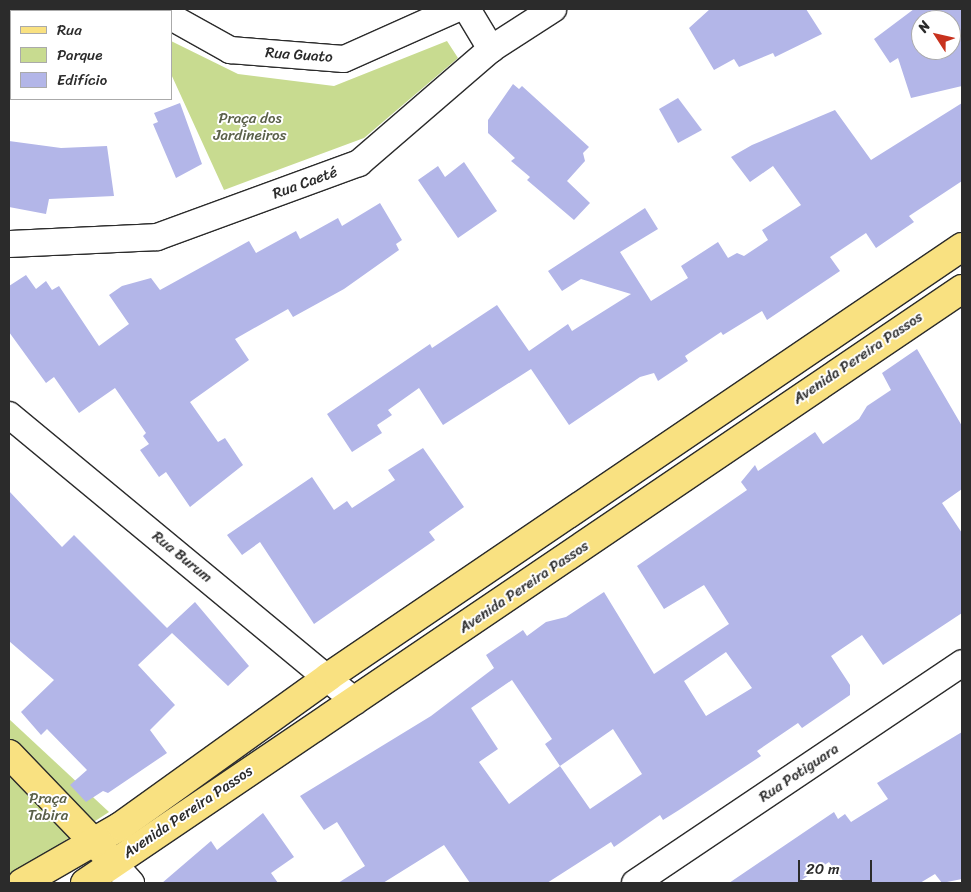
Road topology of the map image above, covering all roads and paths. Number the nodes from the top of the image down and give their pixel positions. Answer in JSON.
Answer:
{"nodes":[{"id":1,"x":456,"y":9,"type":"edge"},
{"id":2,"x":467,"y":9,"type":"edge"},
{"id":3,"x":553,"y":9,"type":"edge"},
{"id":4,"x":172,"y":18,"type":"edge"},
{"id":5,"x":491,"y":49,"type":"junction"},
{"id":6,"x":9,"y":244,"type":"edge"},
{"id":7,"x":962,"y":247,"type":"edge"},
{"id":8,"x":962,"y":289,"type":"edge"},
{"id":9,"x":761,"y":385,"type":"junction"},
{"id":10,"x":778,"y":412,"type":"junction"},
{"id":11,"x":9,"y":415,"type":"edge"},
{"id":12,"x":512,"y":555,"type":"junction"},
{"id":13,"x":532,"y":583,"type":"junction"},
{"id":14,"x":962,"y":663,"type":"edge"},
{"id":15,"x":328,"y":677,"type":"junction"},
{"id":16,"x":355,"y":701,"type":"junction"},
{"id":17,"x":9,"y":754,"type":"edge"},
{"id":18,"x":95,"y":843,"type":"junction"},
{"id":19,"x":113,"y":863,"type":"junction"},
{"id":20,"x":22,"y":883,"type":"edge"},
{"id":21,"x":85,"y":883,"type":"edge"},
{"id":22,"x":131,"y":883,"type":"edge"},
{"id":23,"x":636,"y":883,"type":"edge"}],
"edges":[{"from":1,"to":4,"type":"street","name":"Rua Guato"},
{"from":2,"to":5,"type":"street"},
{"from":3,"to":5,"type":"street","name":"Rua Caeté"},
{"from":5,"to":6,"type":"street","name":"Rua Caeté"},
{"from":7,"to":9,"type":"main road","name":"Avenida Pereira Passos"},
{"from":8,"to":10,"type":"main road","name":"Avenida Pereira Passos"},
{"from":9,"to":10,"type":"main road"},
{"from":9,"to":12,"type":"main road","name":"Avenida Pereira Passos"},
{"from":10,"to":13,"type":"main road","name":"Avenida Pereira Passos"},
{"from":11,"to":15,"type":"street","name":"Rua Burum"},
{"from":12,"to":13,"type":"main road"},
{"from":12,"to":15,"type":"main road","name":"Avenida Pereira Passos"},
{"from":13,"to":16,"type":"main road","name":"Avenida Pereira Passos"},
{"from":14,"to":23,"type":"street","name":"Rua Potiguara"},
{"from":15,"to":16,"type":"street","name":"Rua Burum"},
{"from":15,"to":18,"type":"main road","name":"Avenida Pereira Passos"},
{"from":16,"to":19,"type":"main road","name":"Avenida Pereira Passos"},
{"from":17,"to":18,"type":"main road"},
{"from":18,"to":19,"type":"main road"},
{"from":18,"to":20,"type":"main road"},
{"from":19,"to":21,"type":"main road","name":"Avenida Pereira Passos"},
{"from":19,"to":22,"type":"street"}]}
